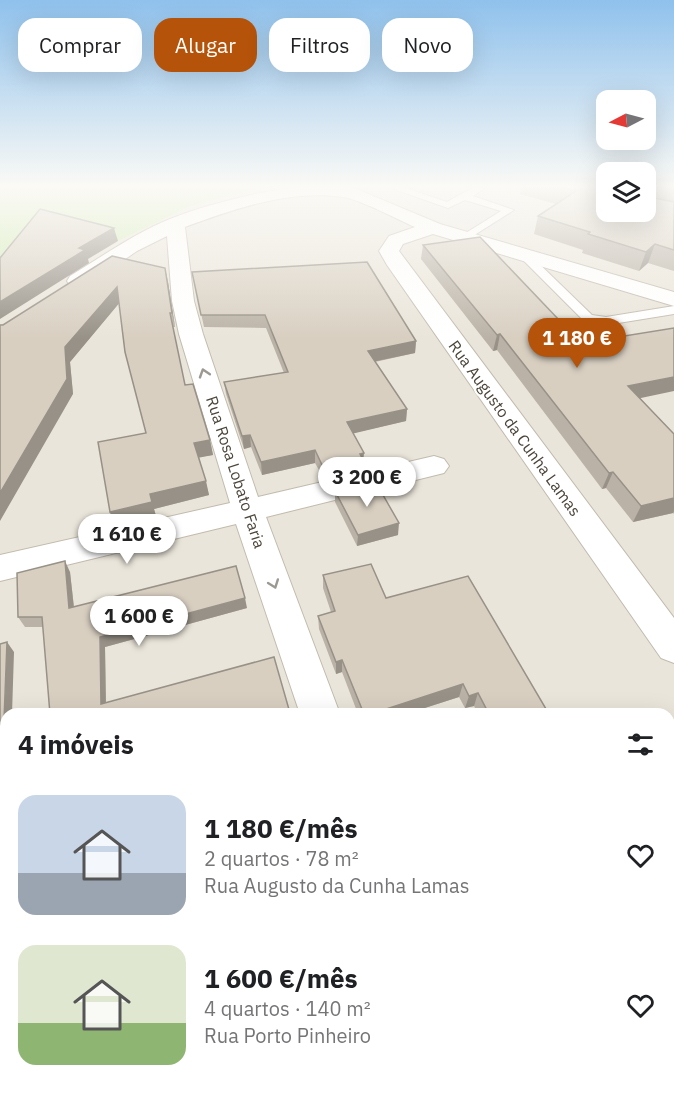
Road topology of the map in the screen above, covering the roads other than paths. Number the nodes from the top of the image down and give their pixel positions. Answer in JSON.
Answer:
{"nodes":[{"id":1,"x":150,"y":237,"type":"edge"},
{"id":2,"x":176,"y":237,"type":"edge"},
{"id":3,"x":405,"y":237,"type":"edge"},
{"id":4,"x":462,"y":237,"type":"edge"},
{"id":5,"x":465,"y":238,"type":"joint"},
{"id":6,"x":524,"y":255,"type":"junction"},
{"id":7,"x":60,"y":293,"type":"edge"},
{"id":8,"x":674,"y":299,"type":"edge"},
{"id":9,"x":674,"y":310,"type":"edge"},
{"id":10,"x":434,"y":466,"type":"dead end"},
{"id":11,"x":247,"y":509,"type":"junction"},
{"id":12,"x":0,"y":568,"type":"edge"},
{"id":13,"x":674,"y":647,"type":"edge"},
{"id":14,"x":318,"y":708,"type":"edge"}],
"edges":[{"from":1,"to":7,"type":"street"},
{"from":11,"to":2,"type":"street","name":"Rua Rosa Lobato Faria","one_way":true},
{"from":3,"to":13,"type":"street","name":"Rua Augusto da Cunha Lamas"},
{"from":4,"to":5,"type":"street"},
{"from":5,"to":6,"type":"street"},
{"from":6,"to":8,"type":"street"},
{"from":6,"to":9,"type":"lane"},
{"from":10,"to":11,"type":"street"},
{"from":11,"to":12,"type":"street"},
{"from":11,"to":14,"type":"street","name":"Rua Rosa Lobato Faria","one_way":true}]}
